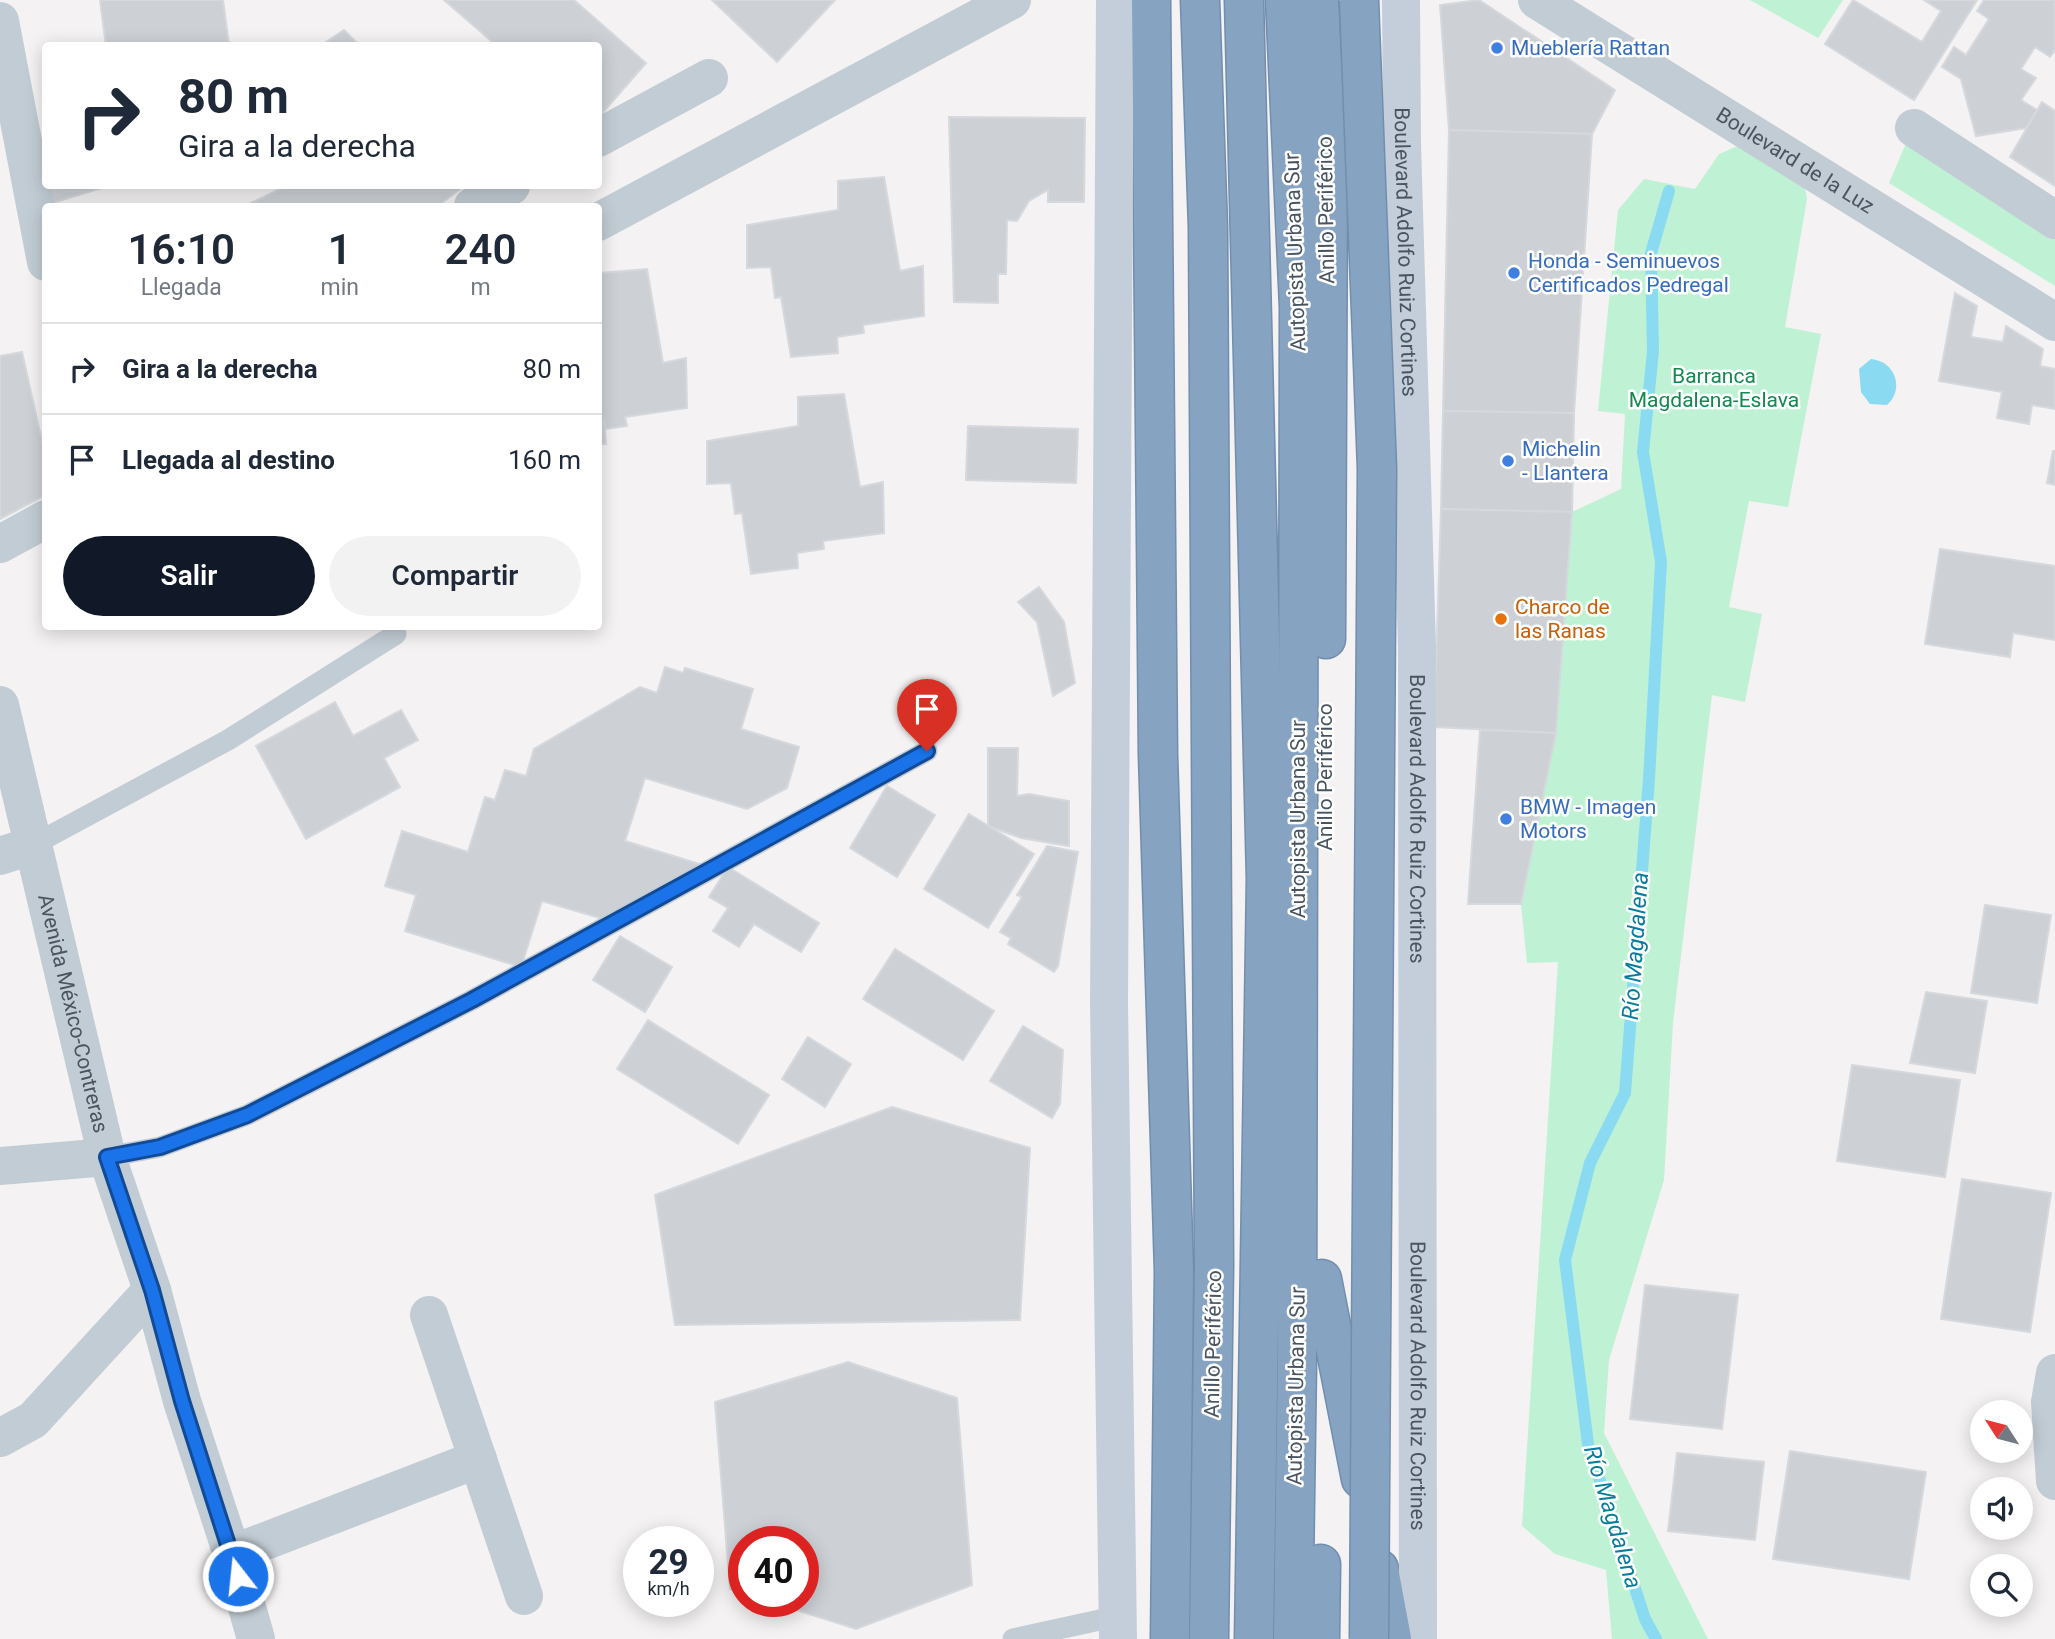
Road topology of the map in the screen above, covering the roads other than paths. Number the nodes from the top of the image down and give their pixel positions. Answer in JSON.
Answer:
{"nodes":[{"id":1,"x":1012,"y":0,"type":"edge"},
{"id":2,"x":1115,"y":0,"type":"edge"},
{"id":3,"x":1151,"y":0,"type":"edge"},
{"id":4,"x":1200,"y":0,"type":"edge"},
{"id":5,"x":1244,"y":0,"type":"edge"},
{"id":6,"x":1285,"y":0,"type":"edge"},
{"id":7,"x":1319,"y":0,"type":"edge"},
{"id":8,"x":1359,"y":0,"type":"edge"},
{"id":9,"x":1401,"y":0,"type":"edge"},
{"id":10,"x":1537,"y":0,"type":"edge"},
{"id":11,"x":0,"y":21,"type":"edge"},
{"id":12,"x":709,"y":78,"type":"dead end"},
{"id":13,"x":1914,"y":128,"type":"dead end"},
{"id":14,"x":602,"y":136,"type":"edge"},
{"id":15,"x":505,"y":189,"type":"edge"},
{"id":16,"x":478,"y":203,"type":"edge"},
{"id":17,"x":602,"y":220,"type":"edge"},
{"id":18,"x":2055,"y":220,"type":"edge"},
{"id":19,"x":42,"y":241,"type":"edge"},
{"id":20,"x":2055,"y":322,"type":"edge"},
{"id":21,"x":42,"y":521,"type":"edge"},
{"id":22,"x":0,"y":544,"type":"edge"},
{"id":23,"x":396,"y":634,"type":"dead end"},
{"id":24,"x":0,"y":705,"type":"edge"},
{"id":25,"x":927,"y":751,"type":"dead end"},
{"id":26,"x":16,"y":851,"type":"edge"},
{"id":27,"x":107,"y":1157,"type":"junction"},
{"id":28,"x":0,"y":1166,"type":"edge"},
{"id":29,"x":1322,"y":1279,"type":"junction"},
{"id":30,"x":152,"y":1290,"type":"junction"},
{"id":31,"x":429,"y":1315,"type":"dead end"},
{"id":32,"x":2055,"y":1373,"type":"edge"},
{"id":33,"x":0,"y":1438,"type":"edge"},
{"id":34,"x":478,"y":1459,"type":"junction"},
{"id":35,"x":2055,"y":1481,"type":"edge"},
{"id":36,"x":232,"y":1554,"type":"junction"},
{"id":37,"x":524,"y":1596,"type":"dead end"},
{"id":38,"x":1118,"y":1628,"type":"edge"},
{"id":39,"x":256,"y":1639,"type":"edge"},
{"id":40,"x":1013,"y":1639,"type":"edge"},
{"id":41,"x":1170,"y":1639,"type":"edge"},
{"id":42,"x":1209,"y":1639,"type":"edge"},
{"id":43,"x":1254,"y":1639,"type":"edge"},
{"id":44,"x":1293,"y":1639,"type":"edge"},
{"id":45,"x":1320,"y":1639,"type":"edge"},
{"id":46,"x":1369,"y":1639,"type":"edge"},
{"id":47,"x":1392,"y":1639,"type":"edge"},
{"id":48,"x":1418,"y":1639,"type":"edge"}],
"edges":[{"from":1,"to":17,"type":"street"},
{"from":2,"to":38,"type":"main road"},
{"from":3,"to":41,"type":"highway"},
{"from":4,"to":42,"type":"highway","name":"Anillo Periférico"},
{"from":5,"to":43,"type":"highway","name":"Autopista Urbana Sur"},
{"from":6,"to":44,"type":"highway","name":"Autopista Urbana Sur"},
{"from":7,"to":29,"type":"highway","name":"Anillo Periférico"},
{"from":8,"to":46,"type":"highway","bridge":true},
{"from":9,"to":48,"type":"main road","name":"Boulevard Adolfo Ruiz Cortines"},
{"from":10,"to":20,"type":"street","name":"Boulevard de la Luz"},
{"from":11,"to":19,"type":"street"},
{"from":12,"to":14,"type":"street"},
{"from":13,"to":18,"type":"street"},
{"from":15,"to":16,"type":"street"},
{"from":21,"to":22,"type":"street"},
{"from":23,"to":26,"type":"lane"},
{"from":24,"to":26,"type":"street","name":"Avenida México-Contreras"},
{"from":25,"to":27,"type":"lane"},
{"from":26,"to":27,"type":"street","name":"Avenida México-Contreras"},
{"from":27,"to":28,"type":"street"},
{"from":27,"to":30,"type":"street","name":"Avenida México-Contreras"},
{"from":29,"to":45,"type":"highway","name":"Anillo Periférico"},
{"from":29,"to":47,"type":"highway"},
{"from":30,"to":33,"type":"street"},
{"from":30,"to":36,"type":"street","name":"Avenida México-Contreras"},
{"from":31,"to":34,"type":"street"},
{"from":32,"to":35,"type":"street"},
{"from":34,"to":36,"type":"street"},
{"from":34,"to":37,"type":"street"},
{"from":36,"to":39,"type":"street","name":"Avenida México-Contreras"},
{"from":38,"to":40,"type":"lane"}]}
